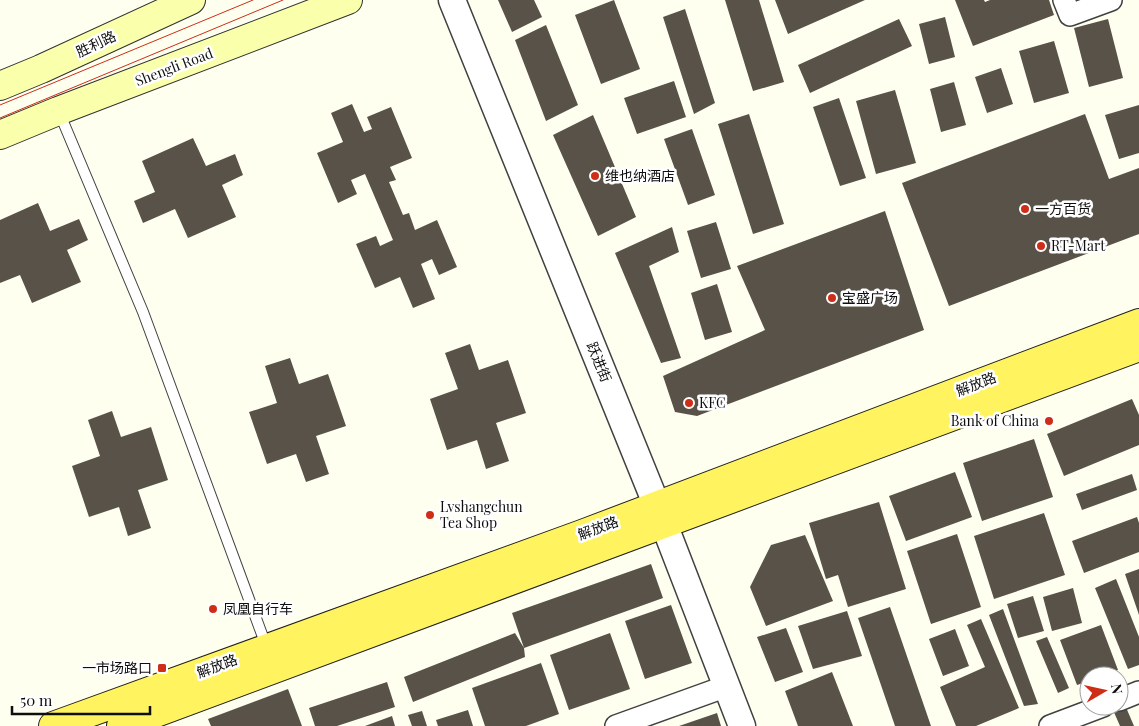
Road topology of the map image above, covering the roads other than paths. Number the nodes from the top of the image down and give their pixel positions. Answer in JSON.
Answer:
{"nodes":[{"id":1,"x":191,"y":0,"type":"edge"},
{"id":2,"x":348,"y":0,"type":"edge"},
{"id":3,"x":452,"y":0,"type":"edge"},
{"id":4,"x":1064,"y":0,"type":"edge"},
{"id":5,"x":1111,"y":0,"type":"edge"},
{"id":6,"x":0,"y":86,"type":"edge"},
{"id":7,"x":58,"y":111,"type":"junction"},
{"id":8,"x":0,"y":135,"type":"edge"},
{"id":9,"x":1139,"y":323,"type":"edge"},
{"id":10,"x":1139,"y":347,"type":"edge"},
{"id":11,"x":660,"y":515,"type":"junction"},
{"id":12,"x":267,"y":648,"type":"junction"},
{"id":13,"x":726,"y":686,"type":"junction"},
{"id":14,"x":1079,"y":715,"type":"edge"},
{"id":15,"x":53,"y":726,"type":"edge"},
{"id":16,"x":121,"y":726,"type":"edge"},
{"id":17,"x":616,"y":726,"type":"edge"},
{"id":18,"x":742,"y":726,"type":"edge"},
{"id":19,"x":1050,"y":726,"type":"edge"}],
"edges":[{"from":1,"to":6,"type":"main road","name":"胜利路"},
{"from":2,"to":7,"type":"main road","name":"Shengli Road"},
{"from":3,"to":11,"type":"street","name":"跃进街"},
{"from":4,"to":5,"type":"street"},
{"from":7,"to":8,"type":"main road","name":"Shengli Road"},
{"from":7,"to":12,"type":"lane"},
{"from":9,"to":11,"type":"main road","name":"解放路"},
{"from":10,"to":11,"type":"main road","name":"解放路"},
{"from":11,"to":12,"type":"main road","name":"解放路"},
{"from":11,"to":13,"type":"street","name":"跃进街"},
{"from":11,"to":16,"type":"main road","name":"解放路"},
{"from":12,"to":15,"type":"main road","name":"解放路"},
{"from":13,"to":17,"type":"street"},
{"from":13,"to":18,"type":"street","name":"跃进街"},
{"from":14,"to":19,"type":"street"}]}
